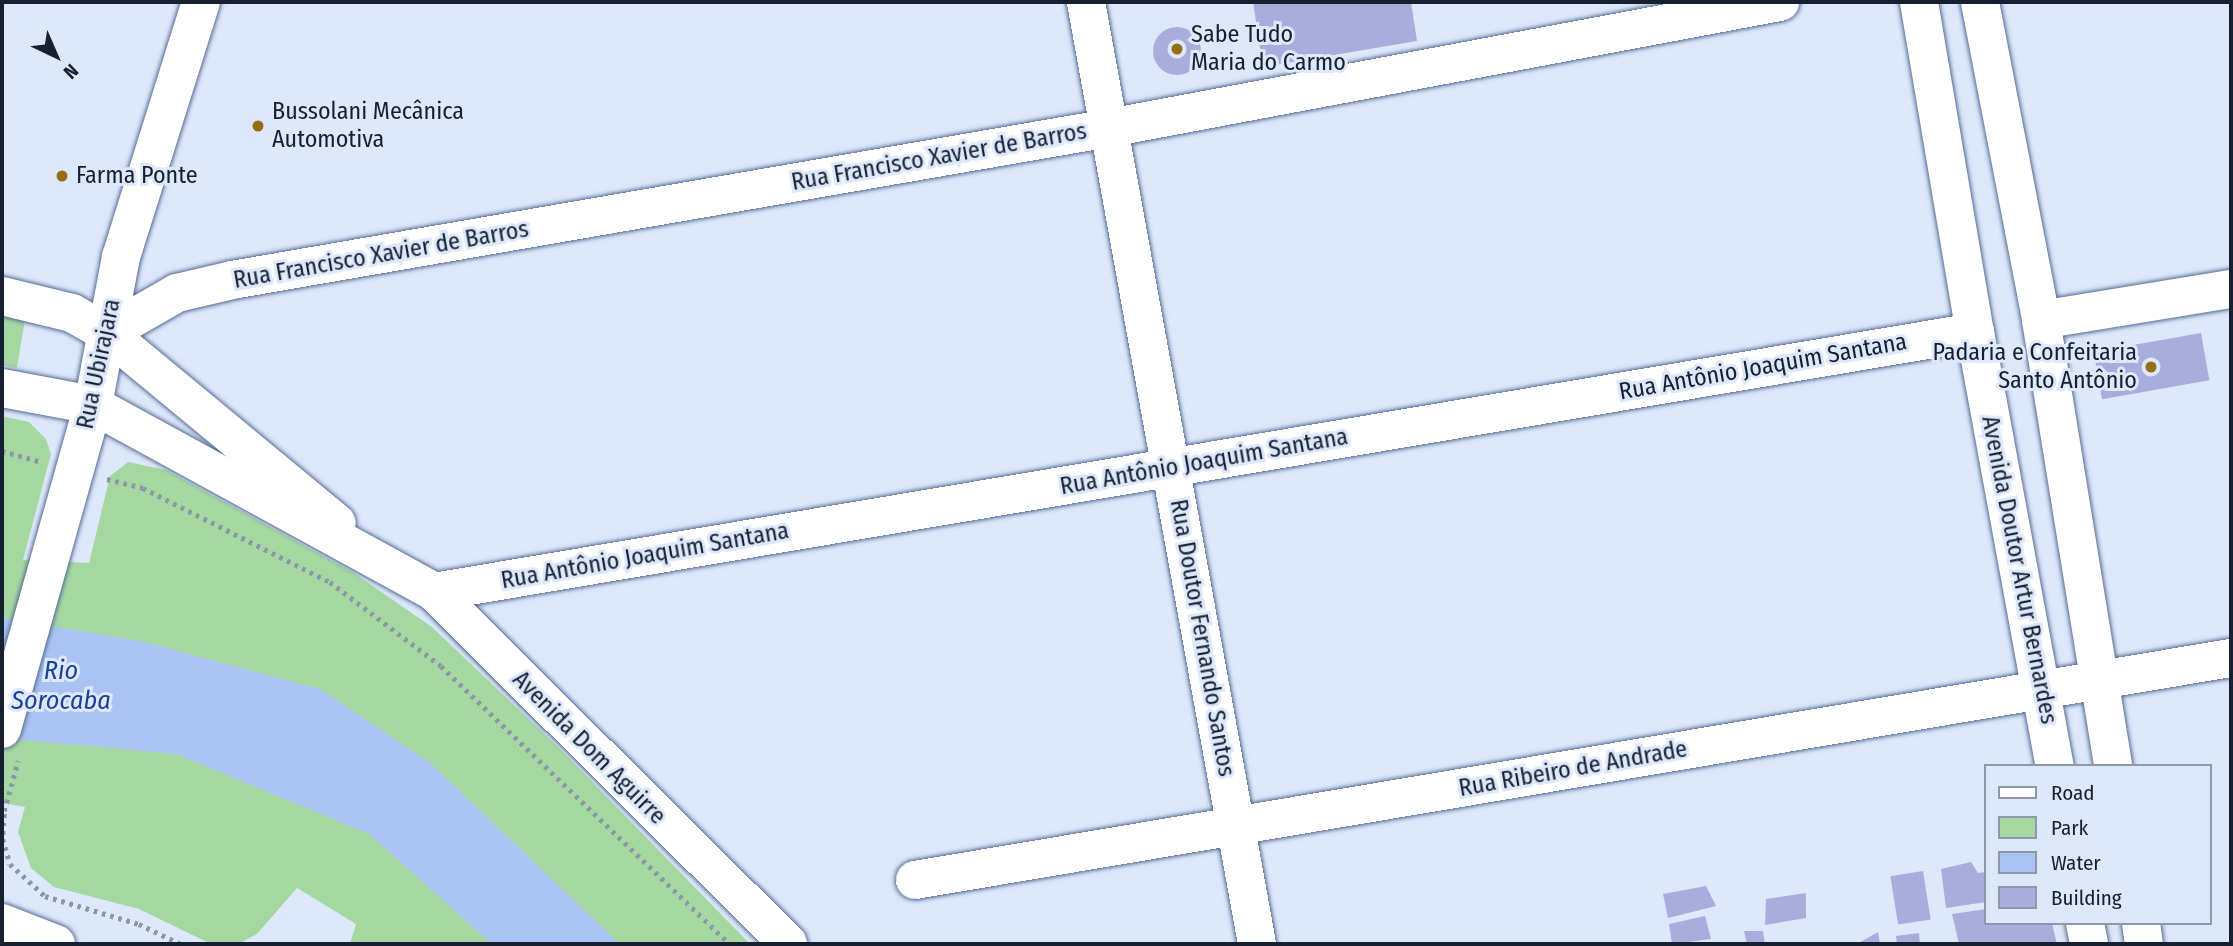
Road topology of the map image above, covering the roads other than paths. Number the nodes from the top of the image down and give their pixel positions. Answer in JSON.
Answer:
{"nodes":[{"id":1,"x":201,"y":2,"type":"edge"},
{"id":2,"x":1086,"y":2,"type":"edge"},
{"id":3,"x":1780,"y":2,"type":"edge"},
{"id":4,"x":1919,"y":2,"type":"edge"},
{"id":5,"x":1980,"y":2,"type":"edge"},
{"id":6,"x":1109,"y":128,"type":"junction"},
{"id":7,"x":2231,"y":289,"type":"edge"},
{"id":8,"x":2,"y":296,"type":"edge"},
{"id":9,"x":2041,"y":320,"type":"junction"},
{"id":10,"x":1975,"y":332,"type":"junction"},
{"id":11,"x":107,"y":333,"type":"junction"},
{"id":12,"x":2,"y":388,"type":"edge"},
{"id":13,"x":93,"y":405,"type":"junction"},
{"id":14,"x":1171,"y":467,"type":"junction"},
{"id":15,"x":383,"y":562,"type":"junction"},
{"id":16,"x":434,"y":592,"type":"junction"},
{"id":17,"x":2231,"y":658,"type":"edge"},
{"id":18,"x":2097,"y":681,"type":"junction"},
{"id":19,"x":2041,"y":690,"type":"junction"},
{"id":20,"x":2,"y":729,"type":"edge"},
{"id":21,"x":2055,"y":764,"type":"edge"},
{"id":22,"x":2113,"y":764,"type":"edge"},
{"id":23,"x":1236,"y":826,"type":"junction"},
{"id":24,"x":915,"y":880,"type":"dead end"},
{"id":25,"x":2,"y":923,"type":"edge"},
{"id":26,"x":2085,"y":925,"type":"edge"},
{"id":27,"x":2141,"y":925,"type":"edge"},
{"id":28,"x":56,"y":944,"type":"edge"},
{"id":29,"x":788,"y":944,"type":"edge"},
{"id":30,"x":1258,"y":944,"type":"edge"},
{"id":31,"x":2089,"y":944,"type":"edge"},
{"id":32,"x":2144,"y":944,"type":"edge"}],
"edges":[{"from":1,"to":11,"type":"street","name":"Rua Ubirajara"},
{"from":2,"to":6,"type":"street","name":"Rua Doutor Fernando Santos"},
{"from":3,"to":6,"type":"street","name":"Rua Francisco Xavier de Barros"},
{"from":4,"to":10,"type":"street","name":"Avenida Doutor Artur Bernardes"},
{"from":5,"to":9,"type":"street"},
{"from":6,"to":11,"type":"street","name":"Rua Francisco Xavier de Barros"},
{"from":6,"to":14,"type":"street","name":"Rua Doutor Fernando Santos"},
{"from":7,"to":9,"type":"street"},
{"from":8,"to":11,"type":"street","name":"Avenida Dom Aguirre"},
{"from":9,"to":18,"type":"street"},
{"from":10,"to":14,"type":"street","name":"Rua Antônio Joaquim Santana"},
{"from":10,"to":19,"type":"street","name":"Avenida Doutor Artur Bernardes"},
{"from":11,"to":13,"type":"street","name":"Rua Ubirajara"},
{"from":11,"to":15,"type":"street","name":"Avenida Dom Aguirre"},
{"from":12,"to":13,"type":"street","name":"Avenida Dom Aguirre"},
{"from":13,"to":15,"type":"street","name":"Avenida Dom Aguirre"},
{"from":13,"to":20,"type":"street","name":"Rua Ubirajara"},
{"from":14,"to":16,"type":"street","name":"Rua Antônio Joaquim Santana"},
{"from":14,"to":23,"type":"street","name":"Rua Doutor Fernando Santos"},
{"from":15,"to":16,"type":"street","name":"Avenida Dom Aguirre"},
{"from":16,"to":29,"type":"street","name":"Avenida Dom Aguirre"},
{"from":17,"to":18,"type":"street","name":"Rua Ribeiro de Andrade"},
{"from":18,"to":19,"type":"street","name":"Rua Ribeiro de Andrade"},
{"from":18,"to":22,"type":"street"},
{"from":19,"to":21,"type":"street","name":"Avenida Doutor Artur Bernardes"},
{"from":19,"to":23,"type":"street","name":"Rua Ribeiro de Andrade"},
{"from":23,"to":24,"type":"street","name":"Rua Ribeiro de Andrade"},
{"from":23,"to":30,"type":"street","name":"Rua Doutor Fernando Santos"},
{"from":25,"to":28,"type":"street"},
{"from":26,"to":31,"type":"street"},
{"from":27,"to":32,"type":"street"}]}
